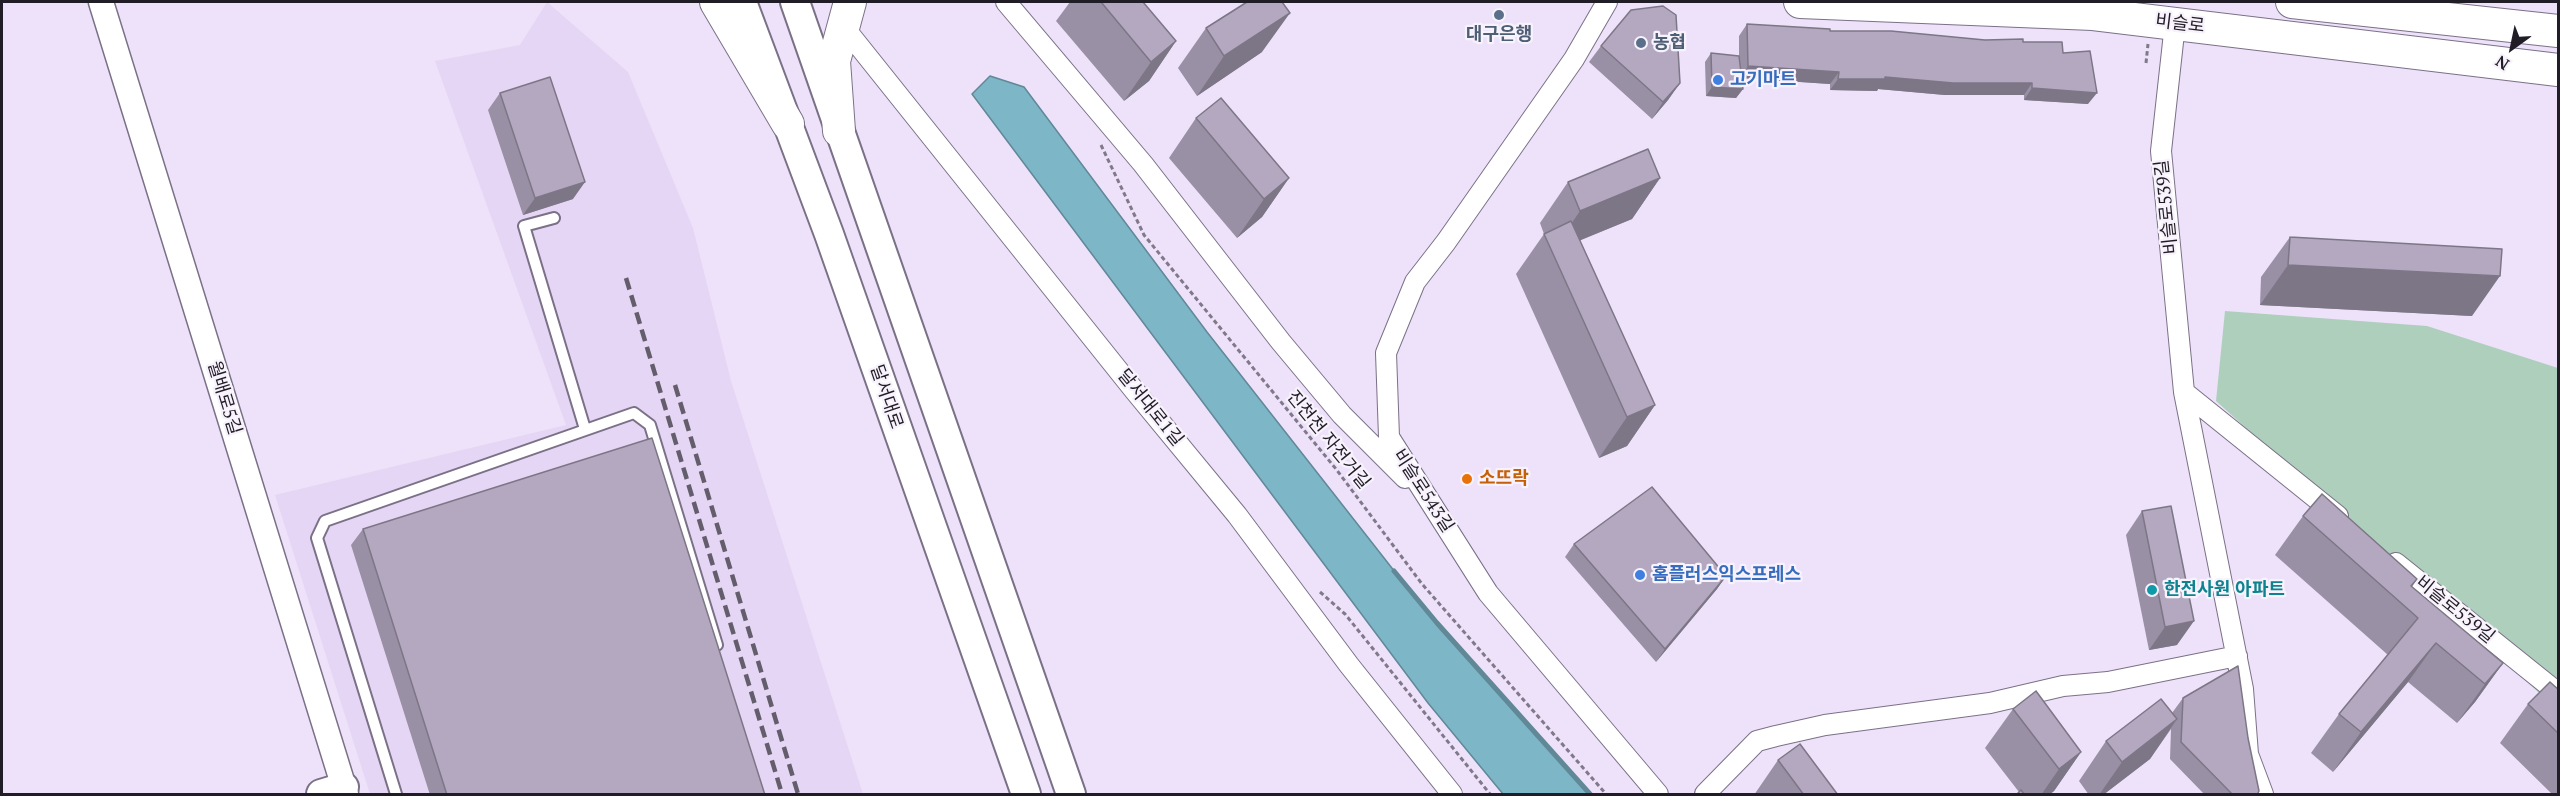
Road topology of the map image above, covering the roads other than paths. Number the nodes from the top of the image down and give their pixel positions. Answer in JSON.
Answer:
{"nodes":[{"id":1,"x":101,"y":2,"type":"edge"},
{"id":2,"x":716,"y":2,"type":"edge"},
{"id":3,"x":742,"y":2,"type":"edge"},
{"id":4,"x":795,"y":2,"type":"edge"},
{"id":5,"x":1006,"y":2,"type":"edge"},
{"id":6,"x":1607,"y":2,"type":"edge"},
{"id":7,"x":1800,"y":2,"type":"edge"},
{"id":8,"x":2292,"y":2,"type":"edge"},
{"id":9,"x":847,"y":14,"type":"edge"},
{"id":10,"x":2175,"y":24,"type":"junction"},
{"id":11,"x":2559,"y":31,"type":"edge"},
{"id":12,"x":2559,"y":70,"type":"edge"},
{"id":13,"x":788,"y":124,"type":"junction"},
{"id":14,"x":839,"y":131,"type":"junction"},
{"id":15,"x":554,"y":218,"type":"dead end"},
{"id":16,"x":2184,"y":392,"type":"junction"},
{"id":17,"x":585,"y":429,"type":"junction"},
{"id":18,"x":1438,"y":514,"type":"junction"},
{"id":19,"x":2348,"y":524,"type":"edge"},
{"id":20,"x":2385,"y":554,"type":"edge"},
{"id":21,"x":2237,"y":656,"type":"junction"},
{"id":22,"x":722,"y":660,"type":"edge"},
{"id":23,"x":2559,"y":693,"type":"edge"},
{"id":24,"x":337,"y":792,"type":"edge"},
{"id":25,"x":396,"y":795,"type":"edge"},
{"id":26,"x":1026,"y":795,"type":"edge"},
{"id":27,"x":1071,"y":795,"type":"edge"},
{"id":28,"x":1452,"y":795,"type":"edge"},
{"id":29,"x":1658,"y":795,"type":"edge"},
{"id":30,"x":1705,"y":795,"type":"edge"},
{"id":31,"x":2263,"y":795,"type":"edge"}],
"edges":[{"from":1,"to":24,"type":"street","name":"월배로5길"},
{"from":2,"to":13,"type":"main road"},
{"from":3,"to":13,"type":"main road","name":"달서대로"},
{"from":4,"to":14,"type":"main road"},
{"from":5,"to":18,"type":"street"},
{"from":6,"to":18,"type":"street","name":"비슬로543길"},
{"from":7,"to":10,"type":"main road","name":"비슬로"},
{"from":8,"to":11,"type":"main road"},
{"from":9,"to":14,"type":"main road"},
{"from":9,"to":28,"type":"street","name":"달서대로1길"},
{"from":10,"to":12,"type":"main road","name":"비슬로"},
{"from":10,"to":16,"type":"street","name":"비슬로539길"},
{"from":13,"to":26,"type":"main road","name":"달서대로"},
{"from":14,"to":27,"type":"main road"},
{"from":15,"to":17,"type":"lane"},
{"from":16,"to":19,"type":"street"},
{"from":16,"to":21,"type":"street","name":"비슬로539길"},
{"from":17,"to":22,"type":"lane"},
{"from":17,"to":25,"type":"lane"},
{"from":18,"to":29,"type":"street","name":"비슬로543길"},
{"from":20,"to":23,"type":"street","name":"비슬로539길"},
{"from":21,"to":30,"type":"street"},
{"from":21,"to":31,"type":"street","name":"비슬로539길"}]}
